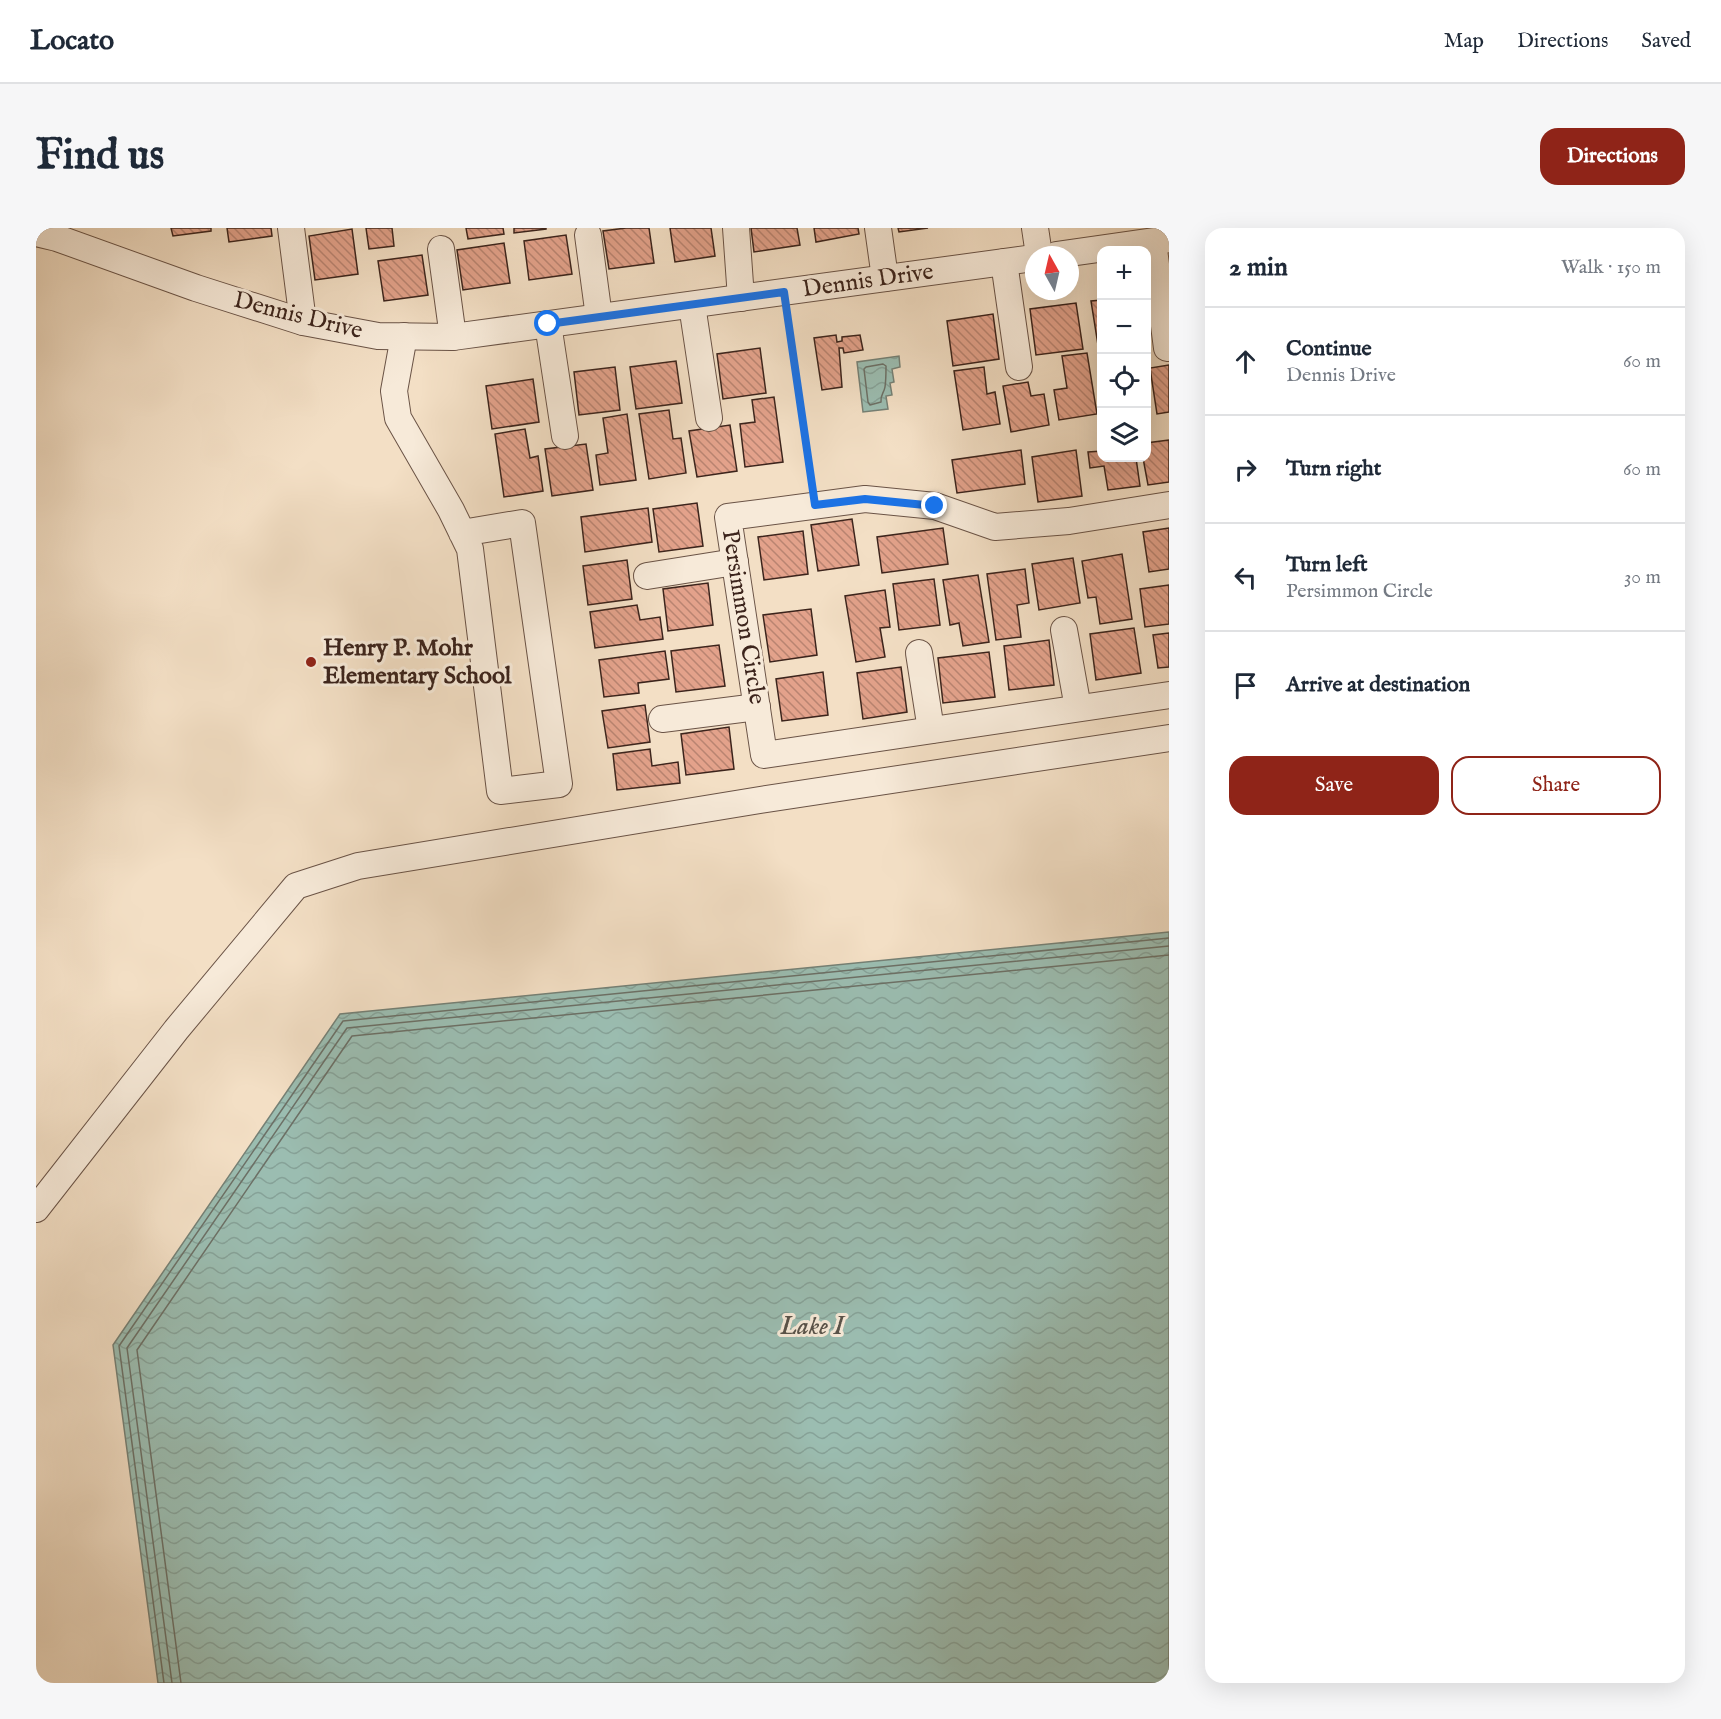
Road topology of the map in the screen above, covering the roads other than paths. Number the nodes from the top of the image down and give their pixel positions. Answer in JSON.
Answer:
{"nodes":[{"id":1,"x":291,"y":228,"type":"edge"},
{"id":2,"x":736,"y":228,"type":"edge"},
{"id":3,"x":878,"y":228,"type":"edge"},
{"id":4,"x":1035,"y":228,"type":"edge"},
{"id":5,"x":50,"y":233,"type":"edge"},
{"id":6,"x":588,"y":235,"type":"dead end"},
{"id":7,"x":1149,"y":238,"type":"edge"},
{"id":8,"x":1038,"y":246,"type":"edge"},
{"id":9,"x":441,"y":249,"type":"dead end"},
{"id":10,"x":1079,"y":251,"type":"edge"},
{"id":11,"x":1025,"y":259,"type":"edge"},
{"id":12,"x":1004,"y":262,"type":"junction"},
{"id":13,"x":885,"y":278,"type":"junction"},
{"id":14,"x":741,"y":298,"type":"junction"},
{"id":15,"x":692,"y":305,"type":"junction"},
{"id":16,"x":599,"y":317,"type":"junction"},
{"id":17,"x":303,"y":322,"type":"junction"},
{"id":18,"x":548,"y":324,"type":"junction"},
{"id":19,"x":404,"y":336,"type":"junction"},
{"id":20,"x":453,"y":337,"type":"junction"},
{"id":21,"x":1167,"y":348,"type":"dead end"},
{"id":22,"x":1019,"y":367,"type":"dead end"},
{"id":23,"x":709,"y":418,"type":"dead end"},
{"id":24,"x":565,"y":436,"type":"dead end"},
{"id":25,"x":1169,"y":506,"type":"edge"},
{"id":26,"x":462,"y":533,"type":"junction"},
{"id":27,"x":735,"y":562,"type":"junction"},
{"id":28,"x":647,"y":576,"type":"dead end"},
{"id":29,"x":1064,"y":630,"type":"dead end"},
{"id":30,"x":919,"y":653,"type":"dead end"},
{"id":31,"x":1169,"y":695,"type":"edge"},
{"id":32,"x":757,"y":706,"type":"junction"},
{"id":33,"x":1078,"y":708,"type":"junction"},
{"id":34,"x":662,"y":718,"type":"dead end"},
{"id":35,"x":931,"y":730,"type":"junction"},
{"id":36,"x":1169,"y":738,"type":"edge"},
{"id":37,"x":36,"y":1209,"type":"edge"}],
"edges":[{"from":1,"to":17,"type":"street"},
{"from":2,"to":14,"type":"street"},
{"from":3,"to":13,"type":"street"},
{"from":4,"to":8,"type":"street"},
{"from":5,"to":17,"type":"street","name":"Dennis Drive"},
{"from":6,"to":16,"type":"street"},
{"from":7,"to":10,"type":"street"},
{"from":7,"to":21,"type":"street"},
{"from":9,"to":20,"type":"street"},
{"from":11,"to":12,"type":"street","name":"Dennis Drive"},
{"from":12,"to":13,"type":"street","name":"Dennis Drive"},
{"from":12,"to":22,"type":"street"},
{"from":13,"to":14,"type":"street","name":"Dennis Drive"},
{"from":14,"to":15,"type":"street","name":"Dennis Drive"},
{"from":15,"to":16,"type":"street","name":"Dennis Drive"},
{"from":15,"to":23,"type":"street"},
{"from":16,"to":18,"type":"street","name":"Dennis Drive"},
{"from":17,"to":19,"type":"street","name":"Dennis Drive"},
{"from":18,"to":20,"type":"street","name":"Dennis Drive"},
{"from":18,"to":24,"type":"street"},
{"from":19,"to":20,"type":"street","name":"Dennis Drive"},
{"from":19,"to":26,"type":"street"},
{"from":25,"to":27,"type":"street","name":"Persimmon Circle"},
{"from":26,"to":26,"type":"street"},
{"from":27,"to":28,"type":"street"},
{"from":27,"to":32,"type":"street","name":"Persimmon Circle"},
{"from":29,"to":33,"type":"street"},
{"from":30,"to":35,"type":"street"},
{"from":31,"to":33,"type":"street","name":"Persimmon Circle"},
{"from":32,"to":34,"type":"street"},
{"from":32,"to":35,"type":"street","name":"Persimmon Circle"},
{"from":33,"to":35,"type":"street","name":"Persimmon Circle"},
{"from":36,"to":37,"type":"street"}]}
